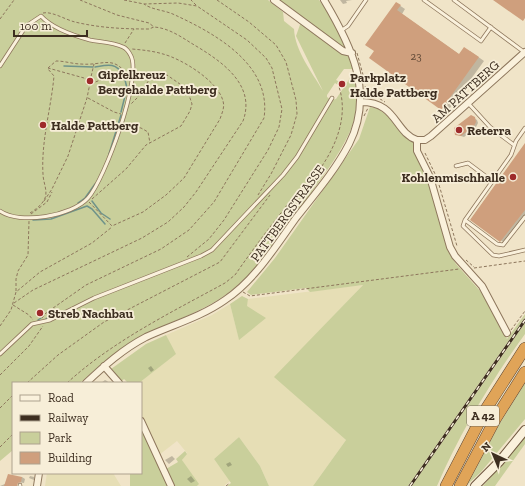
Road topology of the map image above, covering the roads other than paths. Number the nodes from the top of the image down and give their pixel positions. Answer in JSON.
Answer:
{"nodes":[{"id":1,"x":274,"y":0,"type":"edge"},
{"id":2,"x":324,"y":0,"type":"edge"},
{"id":3,"x":366,"y":0,"type":"edge"},
{"id":4,"x":424,"y":0,"type":"edge"},
{"id":5,"x":454,"y":0,"type":"edge"},
{"id":6,"x":491,"y":27,"type":"junction"},
{"id":7,"x":342,"y":30,"type":"junction"},
{"id":8,"x":525,"y":52,"type":"edge"},
{"id":9,"x":352,"y":53,"type":"junction"},
{"id":10,"x":0,"y":66,"type":"edge"},
{"id":11,"x":332,"y":98,"type":"dead end"},
{"id":12,"x":361,"y":102,"type":"junction"},
{"id":13,"x":468,"y":103,"type":"junction"},
{"id":14,"x":525,"y":128,"type":"edge"},
{"id":15,"x":417,"y":140,"type":"junction"},
{"id":16,"x":514,"y":145,"type":"junction"},
{"id":17,"x":456,"y":166,"type":"dead end"},
{"id":18,"x":492,"y":181,"type":"junction"},
{"id":19,"x":0,"y":211,"type":"edge"},
{"id":20,"x":525,"y":217,"type":"edge"},
{"id":21,"x":465,"y":220,"type":"junction"},
{"id":22,"x":525,"y":250,"type":"edge"},
{"id":23,"x":507,"y":333,"type":"road end"},
{"id":24,"x":525,"y":348,"type":"edge"},
{"id":25,"x":0,"y":354,"type":"edge"},
{"id":26,"x":104,"y":366,"type":"junction"},
{"id":27,"x":525,"y":372,"type":"edge"},
{"id":28,"x":87,"y":382,"type":"edge"},
{"id":29,"x":118,"y":382,"type":"edge"},
{"id":30,"x":142,"y":423,"type":"edge"},
{"id":31,"x":525,"y":430,"type":"edge"},
{"id":32,"x":39,"y":474,"type":"edge"},
{"id":33,"x":37,"y":486,"type":"edge"},
{"id":34,"x":171,"y":486,"type":"edge"},
{"id":35,"x":446,"y":486,"type":"edge"},
{"id":36,"x":460,"y":486,"type":"edge"},
{"id":37,"x":475,"y":486,"type":"edge"}],
"edges":[{"from":1,"to":9,"type":"street"},
{"from":2,"to":7,"type":"street","name":"PATTBERGSTRASSE"},
{"from":3,"to":7,"type":"lane"},
{"from":4,"to":6,"type":"lane"},
{"from":5,"to":6,"type":"lane"},
{"from":6,"to":8,"type":"lane"},
{"from":7,"to":9,"type":"street","name":"PATTBERGSTRASSE"},
{"from":8,"to":13,"type":"street","name":"AM PATTBERG"},
{"from":9,"to":12,"type":"street","name":"PATTBERGSTRASSE"},
{"from":10,"to":19,"type":"lane"},
{"from":11,"to":25,"type":"lane"},
{"from":12,"to":15,"type":"street"},
{"from":12,"to":26,"type":"street","name":"PATTBERGSTRASSE"},
{"from":13,"to":15,"type":"street","name":"AM PATTBERG"},
{"from":13,"to":16,"type":"lane"},
{"from":14,"to":16,"type":"lane"},
{"from":15,"to":23,"type":"street"},
{"from":16,"to":18,"type":"lane"},
{"from":17,"to":18,"type":"lane"},
{"from":18,"to":21,"type":"lane"},
{"from":20,"to":21,"type":"lane"},
{"from":21,"to":22,"type":"lane"},
{"from":24,"to":35,"type":"highway","number":"A 42"},
{"from":26,"to":28,"type":"street","name":"PATTBERGSTRASSE"},
{"from":26,"to":29,"type":"street"},
{"from":27,"to":36,"type":"highway","number":"A 42"},
{"from":30,"to":34,"type":"street"},
{"from":31,"to":37,"type":"main road"},
{"from":32,"to":33,"type":"street"}]}
